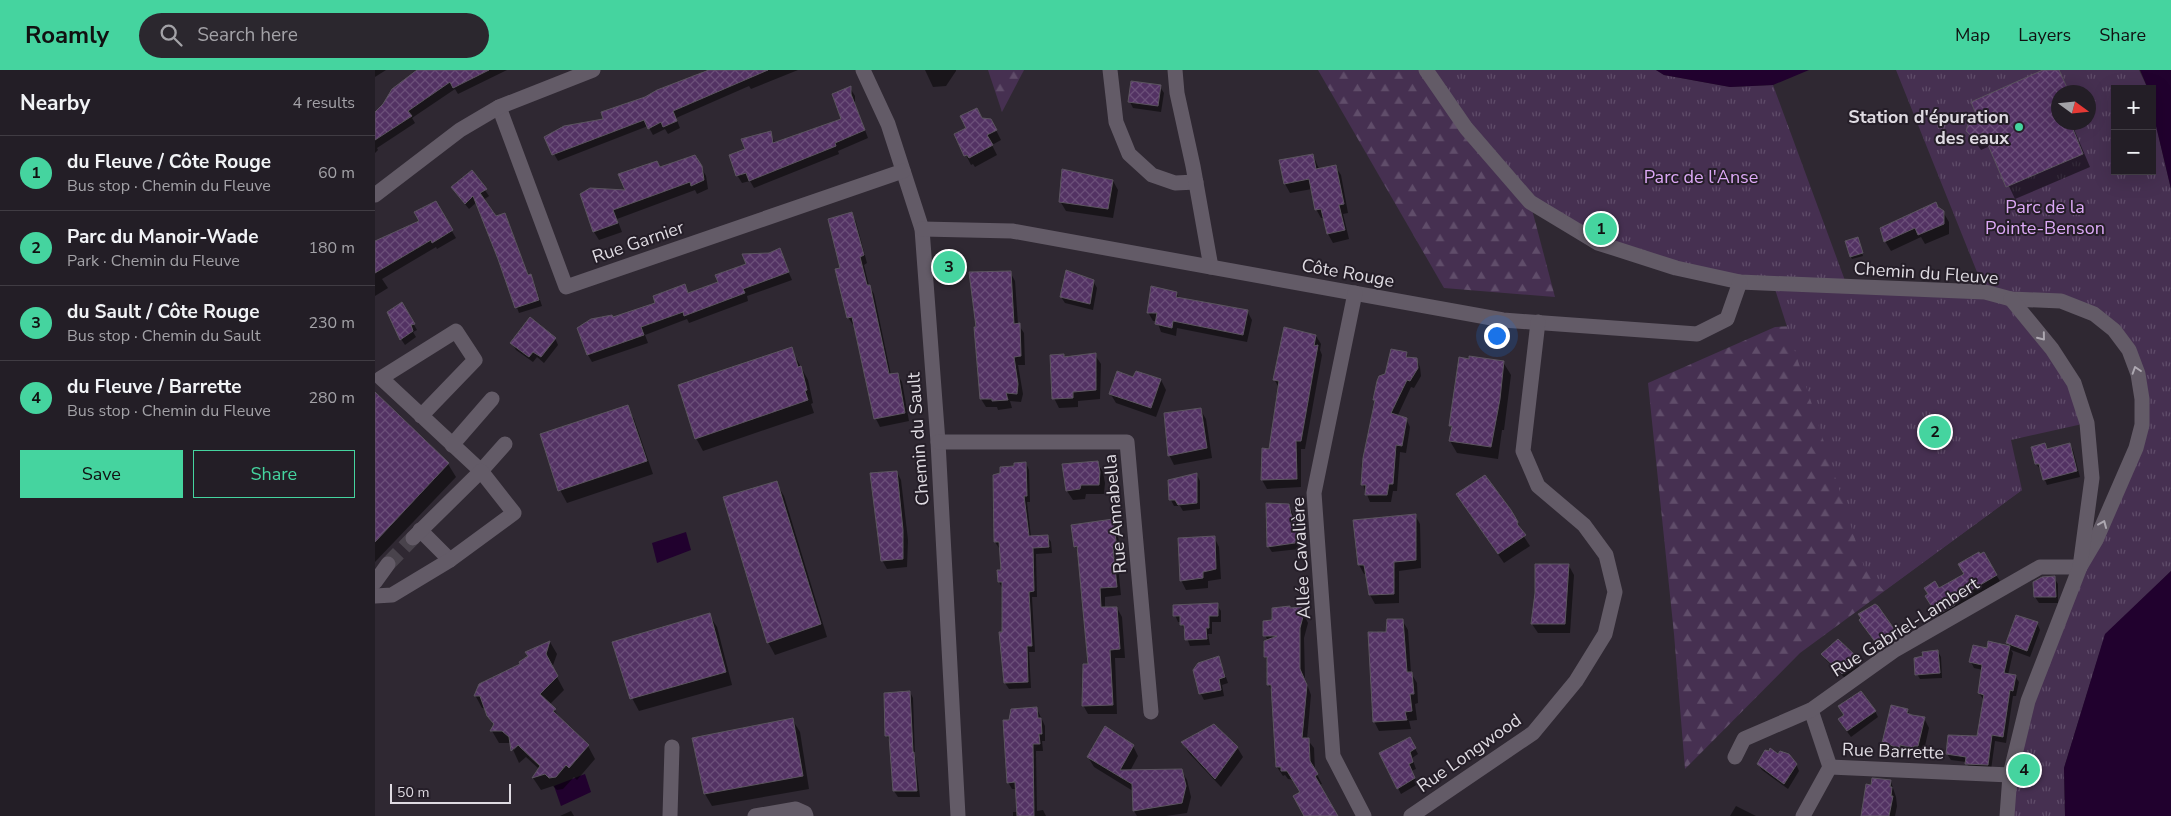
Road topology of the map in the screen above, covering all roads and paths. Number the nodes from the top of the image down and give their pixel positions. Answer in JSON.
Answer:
{"nodes":[{"id":1,"x":593,"y":70,"type":"edge"},
{"id":2,"x":863,"y":70,"type":"edge"},
{"id":3,"x":1110,"y":70,"type":"edge"},
{"id":4,"x":1175,"y":70,"type":"edge"},
{"id":5,"x":1426,"y":70,"type":"edge"},
{"id":6,"x":499,"y":107,"type":"junction"},
{"id":7,"x":903,"y":171,"type":"junction"},
{"id":8,"x":1196,"y":182,"type":"junction"},
{"id":9,"x":375,"y":195,"type":"edge"},
{"id":10,"x":922,"y":229,"type":"junction"},
{"id":11,"x":1211,"y":267,"type":"junction"},
{"id":12,"x":1740,"y":282,"type":"junction"},
{"id":13,"x":1355,"y":293,"type":"junction"},
{"id":14,"x":2011,"y":299,"type":"junction"},
{"id":15,"x":1538,"y":322,"type":"junction"},
{"id":16,"x":492,"y":399,"type":"dead end"},
{"id":17,"x":421,"y":416,"type":"junction"},
{"id":18,"x":938,"y":442,"type":"junction"},
{"id":19,"x":505,"y":444,"type":"dead end"},
{"id":20,"x":452,"y":445,"type":"junction"},
{"id":21,"x":481,"y":471,"type":"junction"},
{"id":22,"x":450,"y":560,"type":"junction"},
{"id":23,"x":389,"y":564,"type":"tunnel mouth"},
{"id":24,"x":2080,"y":567,"type":"junction"},
{"id":25,"x":375,"y":582,"type":"edge"},
{"id":26,"x":375,"y":596,"type":"edge"},
{"id":27,"x":1811,"y":710,"type":"junction"},
{"id":28,"x":1151,"y":712,"type":"dead end"},
{"id":29,"x":672,"y":747,"type":"dead end"},
{"id":30,"x":1735,"y":757,"type":"dead end"},
{"id":31,"x":1830,"y":768,"type":"junction"},
{"id":32,"x":2010,"y":775,"type":"junction"},
{"id":33,"x":670,"y":816,"type":"edge"},
{"id":34,"x":755,"y":816,"type":"edge"},
{"id":35,"x":807,"y":816,"type":"edge"},
{"id":36,"x":958,"y":816,"type":"edge"},
{"id":37,"x":1364,"y":816,"type":"edge"},
{"id":38,"x":1411,"y":816,"type":"edge"},
{"id":39,"x":1803,"y":816,"type":"edge"},
{"id":40,"x":2007,"y":816,"type":"edge"}],
"edges":[{"from":1,"to":6,"type":"street"},
{"from":2,"to":7,"type":"street","name":"Chemin du Sault"},
{"from":3,"to":8,"type":"street"},
{"from":4,"to":8,"type":"street"},
{"from":5,"to":12,"type":"street","name":"Chemin du Fleuve"},
{"from":6,"to":7,"type":"street","name":"Rue Garnier"},
{"from":6,"to":9,"type":"street"},
{"from":7,"to":10,"type":"street","name":"Chemin du Sault"},
{"from":8,"to":11,"type":"street"},
{"from":10,"to":11,"type":"street","name":"Côte Rouge"},
{"from":10,"to":18,"type":"street","name":"Chemin du Sault"},
{"from":11,"to":13,"type":"street","name":"Côte Rouge"},
{"from":12,"to":14,"type":"street","name":"Chemin du Fleuve"},
{"from":12,"to":15,"type":"street","name":"Côte Rouge"},
{"from":13,"to":15,"type":"street","name":"Côte Rouge"},
{"from":13,"to":37,"type":"street","name":"Allée Cavalière"},
{"from":14,"to":24,"type":"street","name":"Chemin du Fleuve","one_way":true},
{"from":24,"to":14,"type":"street","one_way":true},
{"from":15,"to":38,"type":"street","name":"Rue Longwood"},
{"from":16,"to":20,"type":"street"},
{"from":17,"to":17,"type":"street"},
{"from":17,"to":20,"type":"street"},
{"from":18,"to":28,"type":"street","name":"Rue Annabella"},
{"from":18,"to":36,"type":"street","name":"Chemin du Sault"},
{"from":19,"to":21,"type":"street"},
{"from":20,"to":21,"type":"street"},
{"from":21,"to":22,"type":"street"},
{"from":21,"to":22,"type":"street"},
{"from":22,"to":26,"type":"street"},
{"from":23,"to":25,"type":"street"},
{"from":24,"to":27,"type":"street","name":"Rue Gabriel-Lambert"},
{"from":24,"to":32,"type":"street","name":"Chemin du Fleuve"},
{"from":27,"to":30,"type":"street","name":"Rue Gabriel-Lambert"},
{"from":27,"to":31,"type":"street"},
{"from":29,"to":33,"type":"street"},
{"from":31,"to":32,"type":"street","name":"Rue Barrette"},
{"from":31,"to":39,"type":"street","name":"Rue Barrette"},
{"from":32,"to":40,"type":"street","name":"Chemin du Fleuve"},
{"from":34,"to":35,"type":"street"}]}
